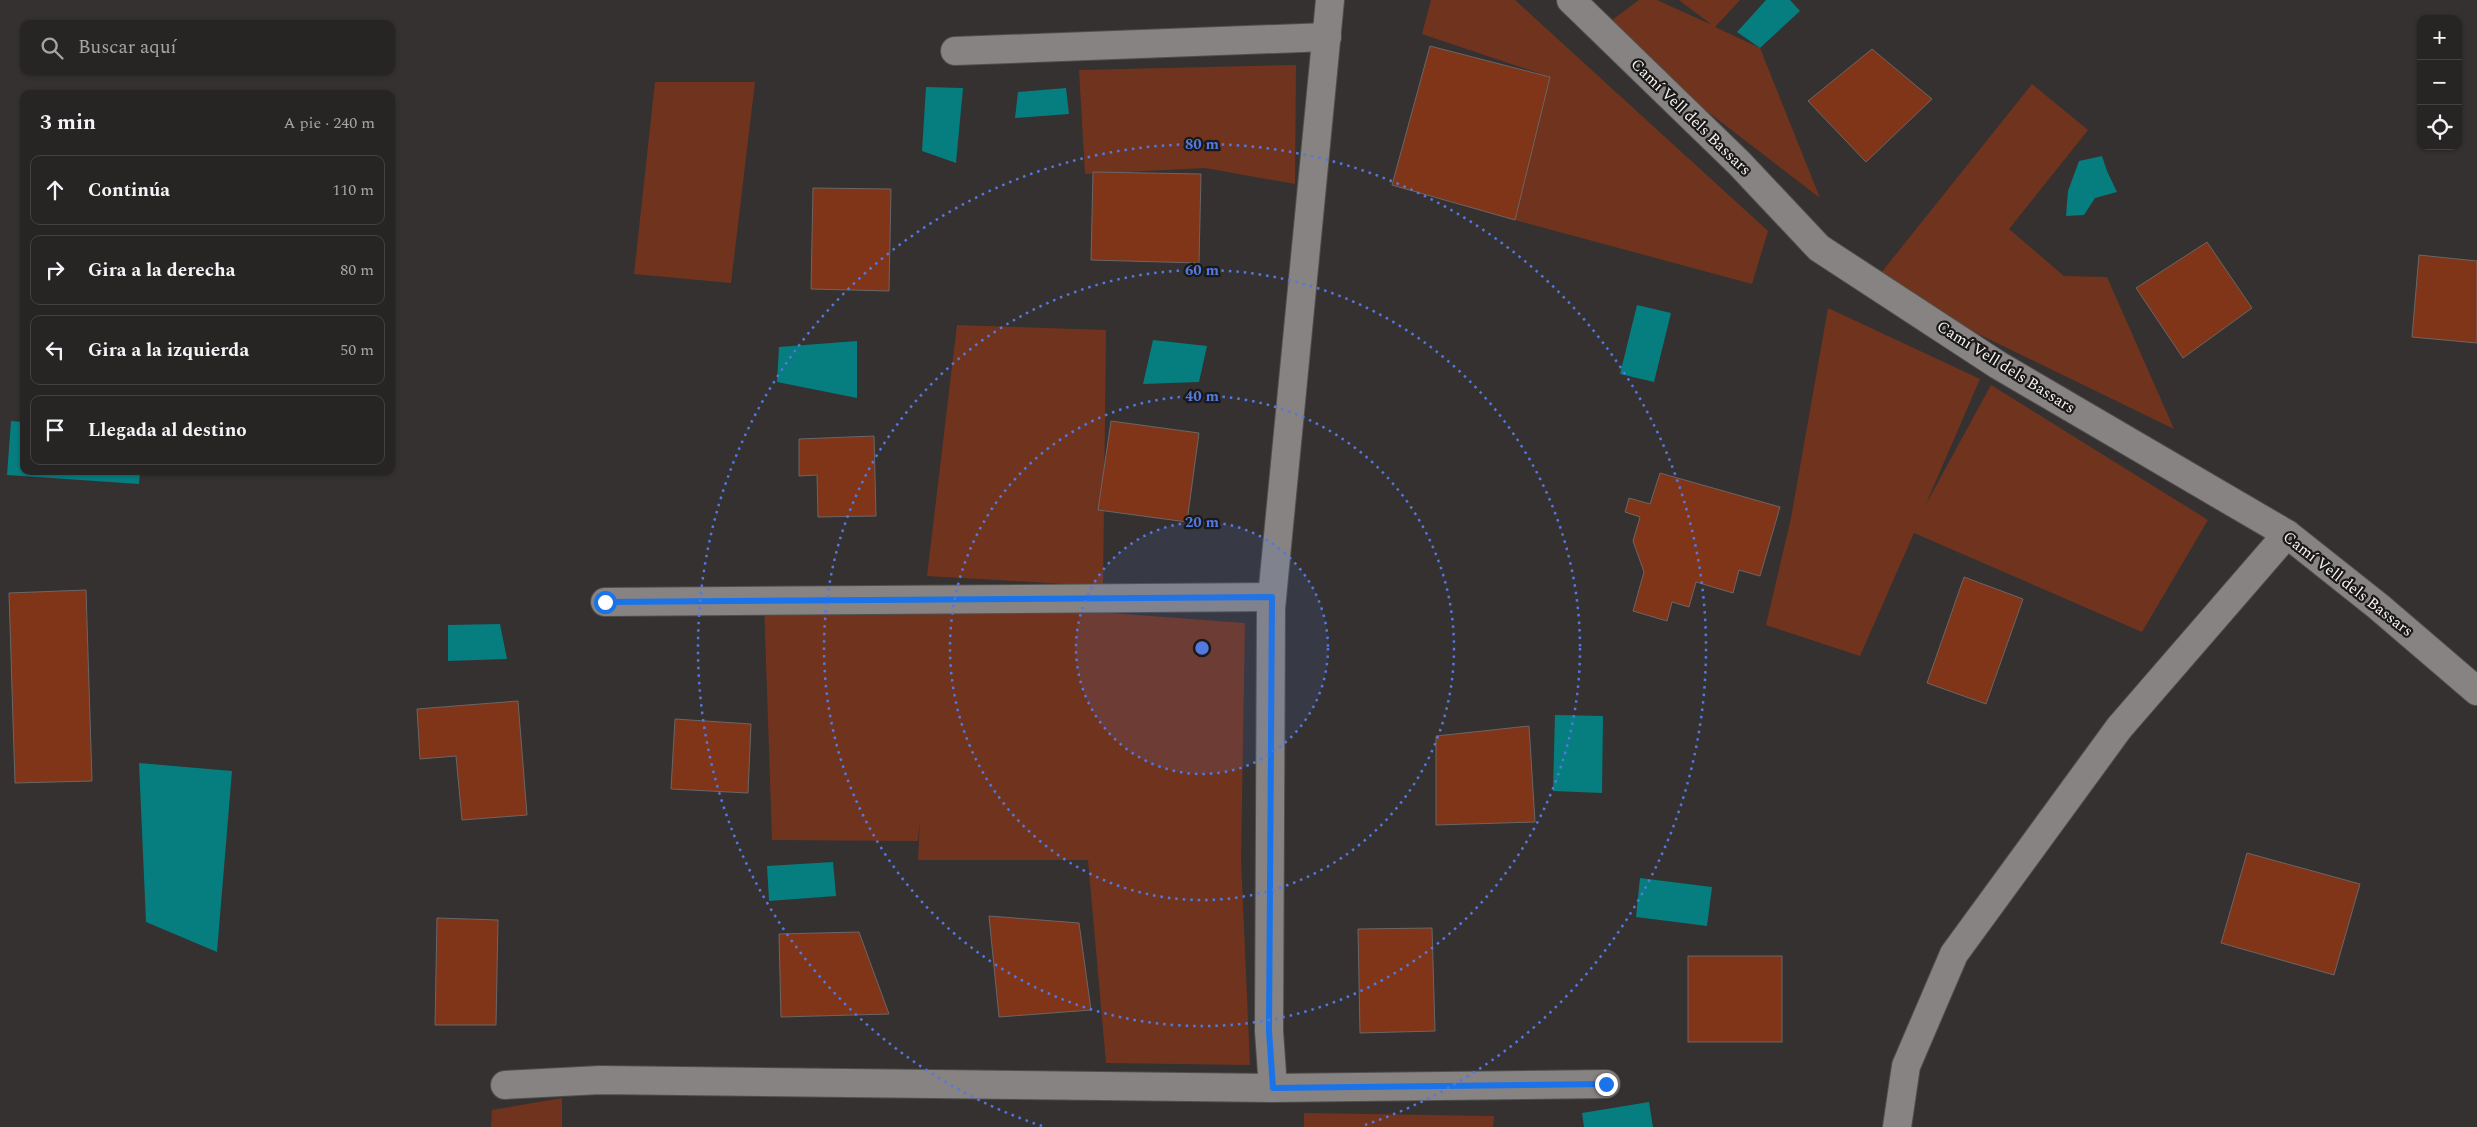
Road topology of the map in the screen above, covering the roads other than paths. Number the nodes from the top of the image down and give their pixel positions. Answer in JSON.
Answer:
{"nodes":[{"id":1,"x":1330,"y":0,"type":"edge"},
{"id":2,"x":1570,"y":0,"type":"edge"},
{"id":3,"x":1327,"y":37,"type":"junction"},
{"id":4,"x":955,"y":51,"type":"dead end"},
{"id":5,"x":2287,"y":534,"type":"junction"},
{"id":6,"x":1272,"y":597,"type":"junction"},
{"id":7,"x":605,"y":602,"type":"dead end"},
{"id":8,"x":2477,"y":691,"type":"edge"},
{"id":9,"x":1606,"y":1084,"type":"dead end"},
{"id":10,"x":505,"y":1085,"type":"dead end"},
{"id":11,"x":1273,"y":1088,"type":"junction"},
{"id":12,"x":1897,"y":1127,"type":"edge"}],
"edges":[{"from":1,"to":3,"type":"street"},
{"from":2,"to":5,"type":"street","name":"Camí Vell dels Bassars"},
{"from":3,"to":4,"type":"street"},
{"from":3,"to":6,"type":"street"},
{"from":5,"to":8,"type":"street","name":"Camí Vell dels Bassars"},
{"from":5,"to":12,"type":"street"},
{"from":6,"to":7,"type":"street"},
{"from":6,"to":11,"type":"street"},
{"from":9,"to":11,"type":"street"},
{"from":10,"to":11,"type":"street"}]}
